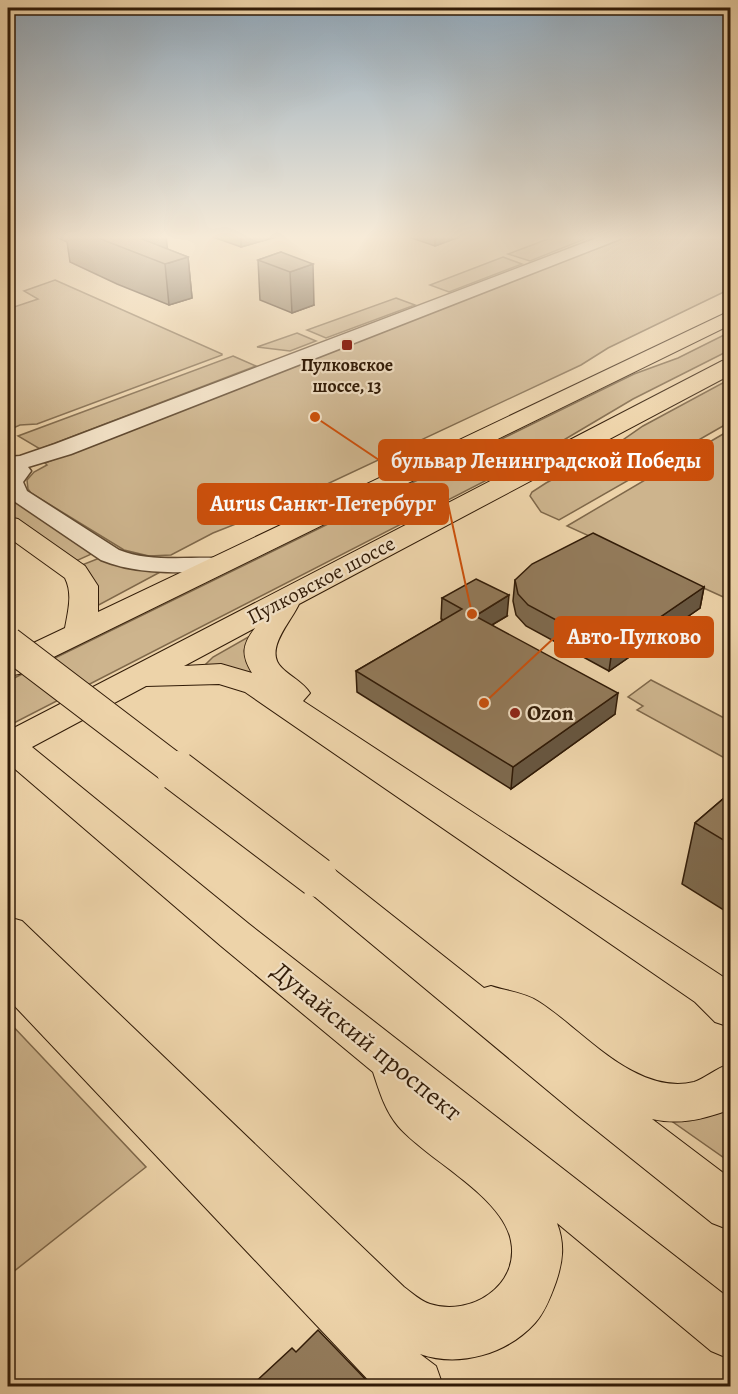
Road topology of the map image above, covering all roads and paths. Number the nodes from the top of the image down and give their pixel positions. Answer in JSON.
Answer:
{"nodes":[{"id":1,"x":446,"y":301,"type":"edge"},
{"id":2,"x":728,"y":319,"type":"edge"},
{"id":3,"x":730,"y":366,"type":"edge"},
{"id":4,"x":12,"y":479,"type":"edge"},
{"id":5,"x":8,"y":525,"type":"edge"},
{"id":6,"x":218,"y":565,"type":"junction"},
{"id":7,"x":288,"y":598,"type":"junction"},
{"id":8,"x":79,"y":632,"type":"junction"},
{"id":9,"x":8,"y":643,"type":"edge"},
{"id":10,"x":8,"y":667,"type":"edge"},
{"id":11,"x":135,"y":678,"type":"junction"},
{"id":12,"x":8,"y":745,"type":"edge"},
{"id":13,"x":8,"y":932,"type":"edge"},
{"id":14,"x":8,"y":972,"type":"edge"},
{"id":15,"x":730,"y":976,"type":"edge"},
{"id":16,"x":460,"y":993,"type":"junction"},
{"id":17,"x":730,"y":1010,"type":"edge"},
{"id":18,"x":393,"y":1063,"type":"junction"},
{"id":19,"x":730,"y":1083,"type":"edge"},
{"id":20,"x":730,"y":1207,"type":"edge"},
{"id":21,"x":730,"y":1332,"type":"edge"},
{"id":22,"x":416,"y":1386,"type":"edge"}],
"edges":[{"from":1,"to":4,"type":"street"},
{"from":2,"to":6,"type":"main road"},
{"from":3,"to":7,"type":"main road","name":"Пулковское шоссе"},
{"from":4,"to":6,"type":"street"},
{"from":5,"to":8,"type":"main road"},
{"from":6,"to":8,"type":"main road"},
{"from":7,"to":11,"type":"main road","name":"Пулковское шоссе"},
{"from":7,"to":15,"type":"main road"},
{"from":8,"to":10,"type":"main road"},
{"from":9,"to":16,"type":"main road","bridge":true},
{"from":11,"to":12,"type":"main road","name":"Пулковское шоссе"},
{"from":11,"to":17,"type":"main road"},
{"from":12,"to":18,"type":"main road","name":"Дунайский проспект"},
{"from":13,"to":18,"type":"main road"},
{"from":14,"to":22,"type":"main road"},
{"from":16,"to":19,"type":"main road"},
{"from":16,"to":20,"type":"main road"},
{"from":18,"to":21,"type":"main road","name":"Дунайский проспект"}]}
